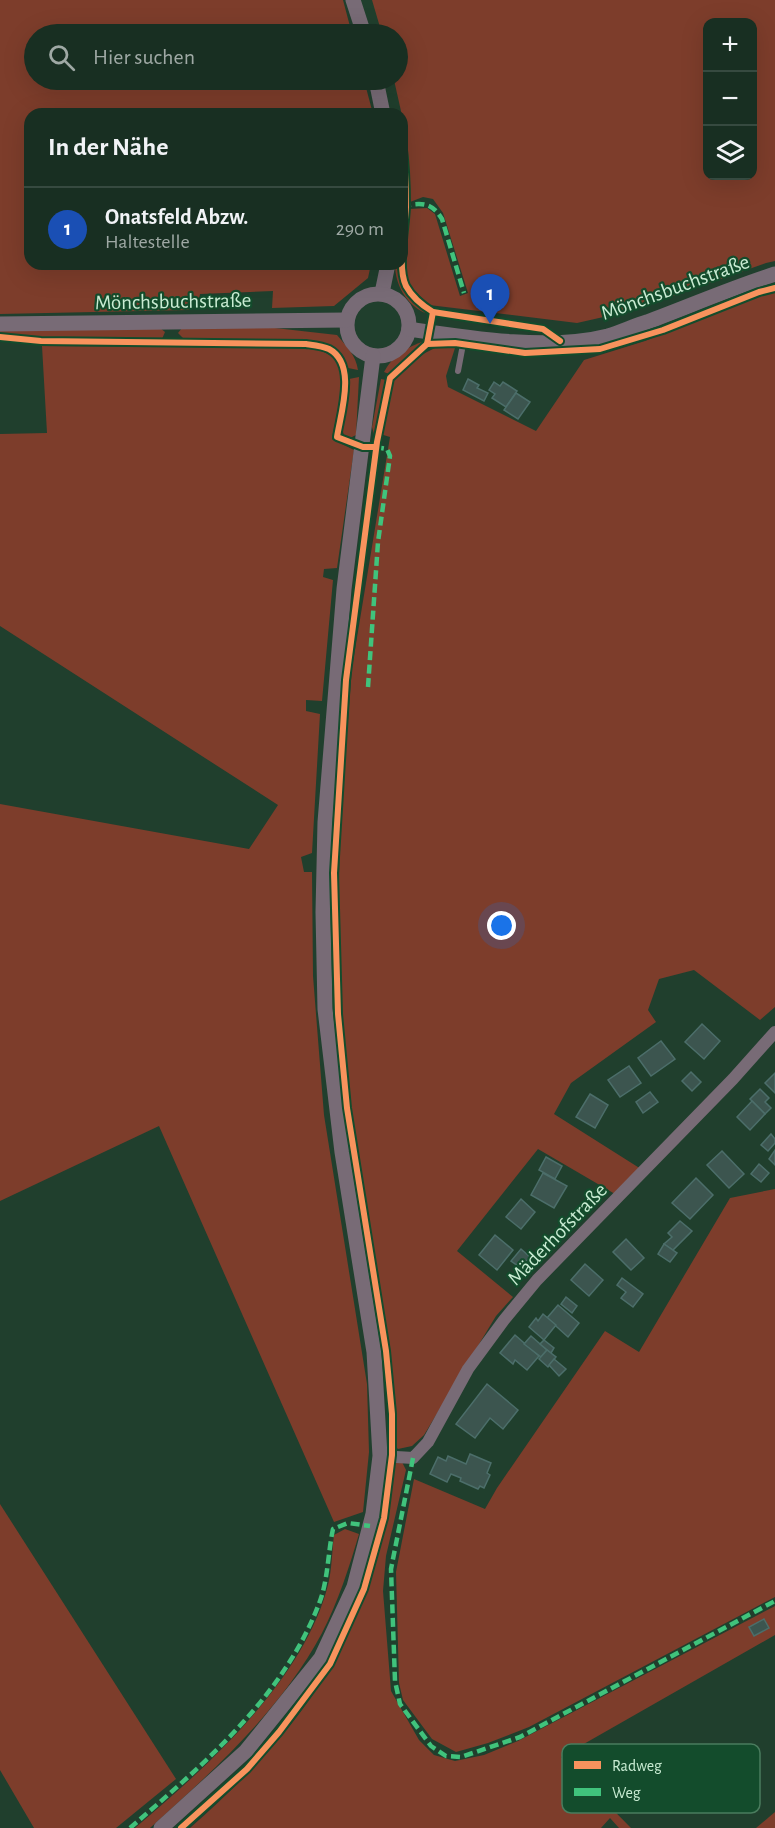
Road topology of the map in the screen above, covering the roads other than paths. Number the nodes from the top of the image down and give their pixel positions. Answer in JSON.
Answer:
{"nodes":[{"id":1,"x":352,"y":0,"type":"edge"},
{"id":2,"x":360,"y":24,"type":"edge"},
{"id":3,"x":378,"y":90,"type":"edge"},
{"id":4,"x":382,"y":108,"type":"edge"},
{"id":5,"x":386,"y":270,"type":"edge"},
{"id":6,"x":775,"y":274,"type":"edge"},
{"id":7,"x":382,"y":293,"type":"junction"},
{"id":8,"x":346,"y":320,"type":"junction"},
{"id":9,"x":0,"y":324,"type":"edge"},
{"id":10,"x":409,"y":329,"type":"junction"},
{"id":11,"x":465,"y":337,"type":"junction"},
{"id":12,"x":373,"y":356,"type":"junction"},
{"id":13,"x":458,"y":371,"type":"dead end"},
{"id":14,"x":775,"y":1032,"type":"edge"},
{"id":15,"x":380,"y":1456,"type":"junction"},
{"id":16,"x":161,"y":1828,"type":"edge"}],
"edges":[{"from":1,"to":2,"type":"street"},
{"from":3,"to":4,"type":"street"},
{"from":5,"to":7,"type":"street"},
{"from":6,"to":11,"type":"street","name":"Mönchsbuchstraße"},
{"from":7,"to":8,"type":"street"},
{"from":7,"to":10,"type":"street"},
{"from":8,"to":9,"type":"street","name":"Mönchsbuchstraße"},
{"from":8,"to":12,"type":"street"},
{"from":10,"to":11,"type":"street","name":"Mönchsbuchstraße"},
{"from":10,"to":12,"type":"street"},
{"from":11,"to":13,"type":"lane"},
{"from":12,"to":15,"type":"street"},
{"from":14,"to":15,"type":"street","name":"Mäderhofstraße"},
{"from":15,"to":16,"type":"street"}]}
